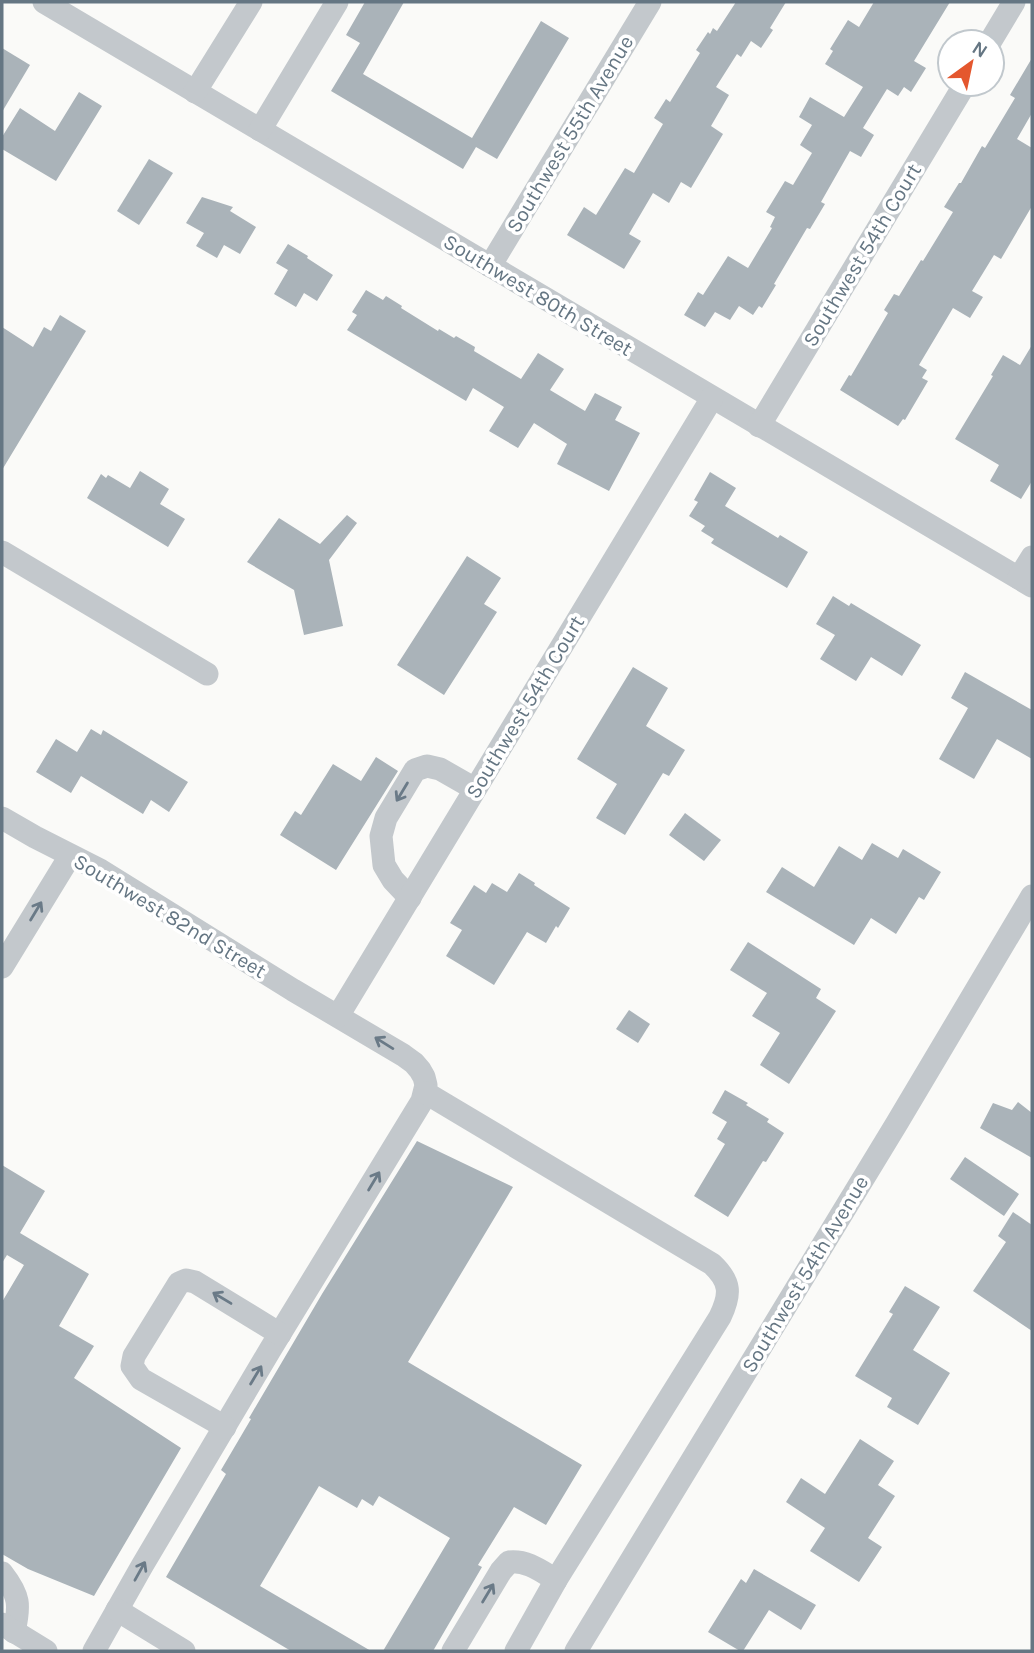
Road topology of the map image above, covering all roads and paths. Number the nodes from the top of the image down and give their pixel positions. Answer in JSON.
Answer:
{"nodes":[{"id":1,"x":44,"y":2,"type":"edge"},
{"id":2,"x":251,"y":2,"type":"edge"},
{"id":3,"x":337,"y":2,"type":"edge"},
{"id":4,"x":650,"y":2,"type":"edge"},
{"id":5,"x":1014,"y":2,"type":"edge"},
{"id":6,"x":998,"y":28,"type":"edge"},
{"id":7,"x":195,"y":92,"type":"junction"},
{"id":8,"x":957,"y":98,"type":"edge"},
{"id":9,"x":260,"y":131,"type":"junction"},
{"id":10,"x":490,"y":266,"type":"junction"},
{"id":11,"x":712,"y":398,"type":"junction"},
{"id":12,"x":759,"y":426,"type":"junction"},
{"id":13,"x":2,"y":552,"type":"edge"},
{"id":14,"x":1032,"y":557,"type":"edge"},
{"id":15,"x":1026,"y":582,"type":"edge"},
{"id":16,"x":207,"y":674,"type":"dead end"},
{"id":17,"x":475,"y":789,"type":"junction"},
{"id":18,"x":2,"y":818,"type":"edge"},
{"id":19,"x":70,"y":856,"type":"junction"},
{"id":20,"x":1032,"y":896,"type":"edge"},
{"id":21,"x":410,"y":898,"type":"junction"},
{"id":22,"x":2,"y":967,"type":"edge"},
{"id":23,"x":338,"y":1016,"type":"junction"},
{"id":24,"x":426,"y":1093,"type":"junction"},
{"id":25,"x":280,"y":1334,"type":"junction"},
{"id":26,"x":225,"y":1427,"type":"junction"},
{"id":27,"x":2,"y":1573,"type":"edge"},
{"id":28,"x":556,"y":1580,"type":"junction"},
{"id":29,"x":117,"y":1611,"type":"junction"},
{"id":30,"x":8,"y":1628,"type":"edge"},
{"id":31,"x":46,"y":1651,"type":"edge"},
{"id":32,"x":94,"y":1651,"type":"edge"},
{"id":33,"x":184,"y":1651,"type":"edge"},
{"id":34,"x":453,"y":1651,"type":"edge"},
{"id":35,"x":516,"y":1651,"type":"edge"},
{"id":36,"x":576,"y":1651,"type":"edge"}],
"edges":[{"from":1,"to":7,"type":"street","name":"Southwest 80th Street"},
{"from":2,"to":7,"type":"street"},
{"from":3,"to":9,"type":"street"},
{"from":4,"to":10,"type":"street","name":"Southwest 55th Avenue"},
{"from":5,"to":6,"type":"street"},
{"from":7,"to":9,"type":"street","name":"Southwest 80th Street"},
{"from":8,"to":12,"type":"street","name":"Southwest 54th Court"},
{"from":9,"to":10,"type":"street","name":"Southwest 80th Street"},
{"from":10,"to":11,"type":"street","name":"Southwest 80th Street"},
{"from":11,"to":12,"type":"street","name":"Southwest 80th Street"},
{"from":11,"to":17,"type":"street","name":"Southwest 54th Court"},
{"from":12,"to":15,"type":"street","name":"Southwest 80th Street"},
{"from":13,"to":16,"type":"street"},
{"from":14,"to":15,"type":"street"},
{"from":17,"to":21,"type":"street","name":"Southwest 54th Court"},
{"from":17,"to":21,"type":"street","one_way":true},
{"from":18,"to":19,"type":"street","name":"Southwest 82nd Street"},
{"from":22,"to":19,"type":"street","one_way":true},
{"from":19,"to":23,"type":"street","name":"Southwest 82nd Street"},
{"from":20,"to":36,"type":"street","name":"Southwest 54th Avenue"},
{"from":21,"to":23,"type":"street","name":"Southwest 54th Court"},
{"from":24,"to":23,"type":"street","name":"Southwest 82nd Street","one_way":true},
{"from":25,"to":24,"type":"street","one_way":true},
{"from":24,"to":28,"type":"street"},
{"from":26,"to":25,"type":"street","one_way":true},
{"from":25,"to":26,"type":"street","one_way":true},
{"from":29,"to":26,"type":"street","one_way":true},
{"from":27,"to":30,"type":"street"},
{"from":34,"to":28,"type":"street","one_way":true},
{"from":28,"to":35,"type":"street"},
{"from":29,"to":32,"type":"street"},
{"from":29,"to":33,"type":"street"},
{"from":30,"to":31,"type":"street"}]}
